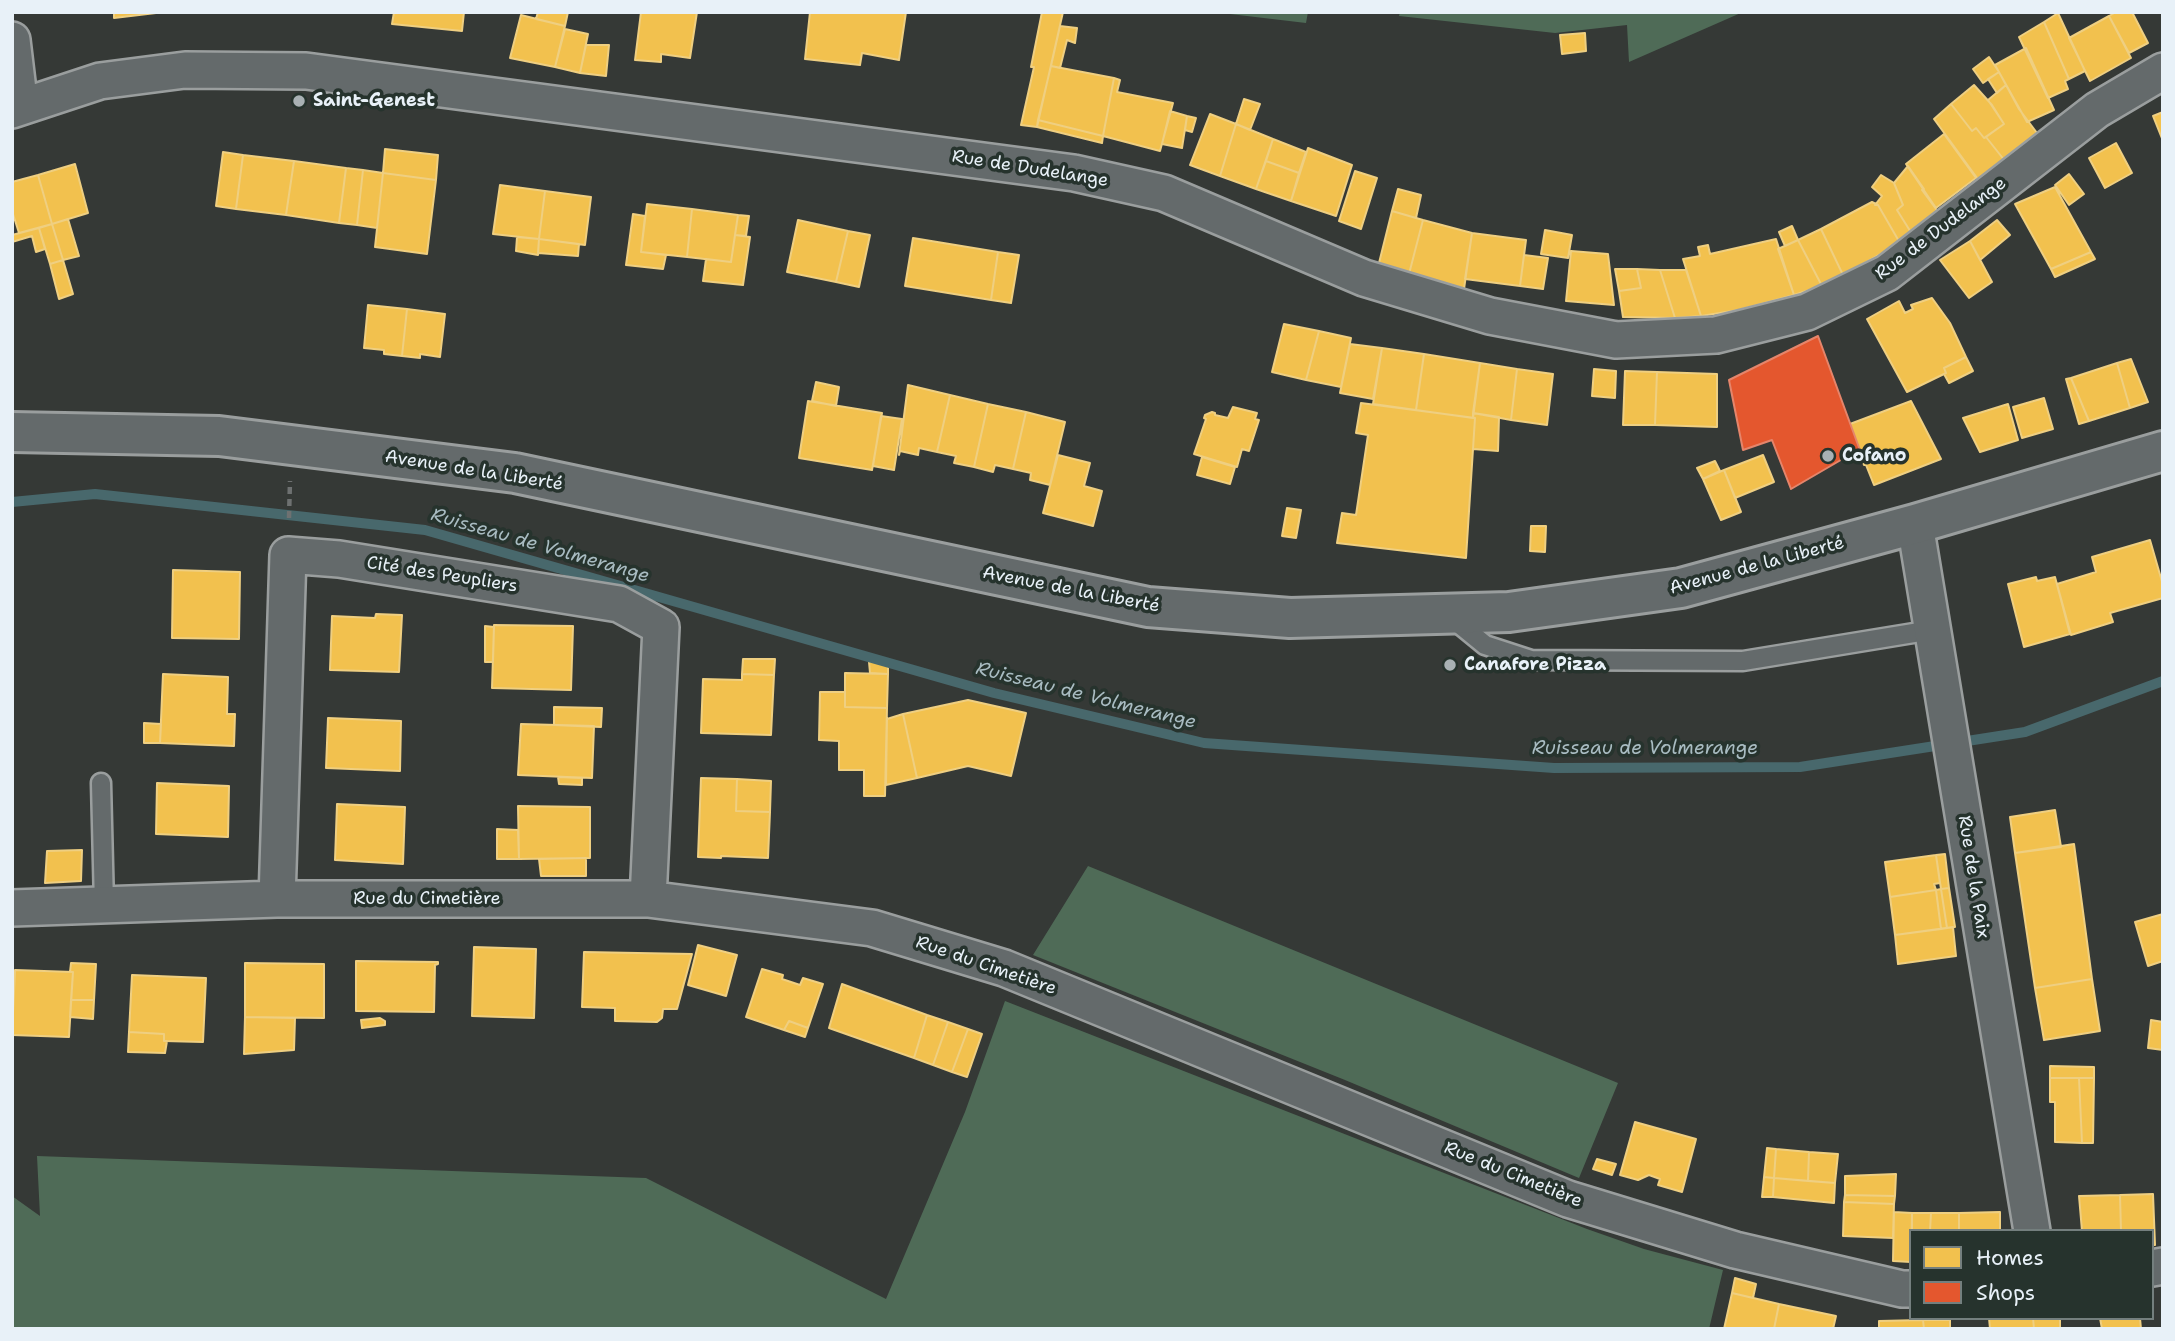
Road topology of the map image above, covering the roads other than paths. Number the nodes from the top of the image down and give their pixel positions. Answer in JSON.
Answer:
{"nodes":[{"id":1,"x":12,"y":40,"type":"edge"},
{"id":2,"x":2163,"y":71,"type":"edge"},
{"id":3,"x":16,"y":109,"type":"edge"},
{"id":4,"x":12,"y":432,"type":"edge"},
{"id":5,"x":2163,"y":451,"type":"edge"},
{"id":6,"x":1915,"y":524,"type":"junction"},
{"id":7,"x":1446,"y":614,"type":"junction"},
{"id":8,"x":1933,"y":630,"type":"junction"},
{"id":9,"x":101,"y":783,"type":"dead end"},
{"id":10,"x":278,"y":898,"type":"junction"},
{"id":11,"x":648,"y":899,"type":"junction"},
{"id":12,"x":104,"y":905,"type":"junction"},
{"id":13,"x":12,"y":908,"type":"edge"},
{"id":14,"x":2032,"y":1229,"type":"edge"},
{"id":15,"x":1909,"y":1289,"type":"edge"}],
"edges":[{"from":1,"to":3,"type":"street"},
{"from":2,"to":3,"type":"street","name":"Rue de Dudelange"},
{"from":4,"to":7,"type":"main road","name":"Avenue de la Liberté"},
{"from":5,"to":6,"type":"main road","name":"Avenue de la Liberté"},
{"from":6,"to":7,"type":"main road","name":"Avenue de la Liberté"},
{"from":6,"to":8,"type":"street","name":"Rue de la Paix"},
{"from":7,"to":8,"type":"lane"},
{"from":8,"to":14,"type":"street","name":"Rue de la Paix"},
{"from":9,"to":12,"type":"lane"},
{"from":10,"to":11,"type":"street","name":"Rue du Cimetière"},
{"from":10,"to":11,"type":"street","name":"Cité des Peupliers"},
{"from":10,"to":12,"type":"street","name":"Rue du Cimetière"},
{"from":11,"to":15,"type":"street","name":"Rue du Cimetière"},
{"from":12,"to":13,"type":"street","name":"Rue du Cimetière"}]}
